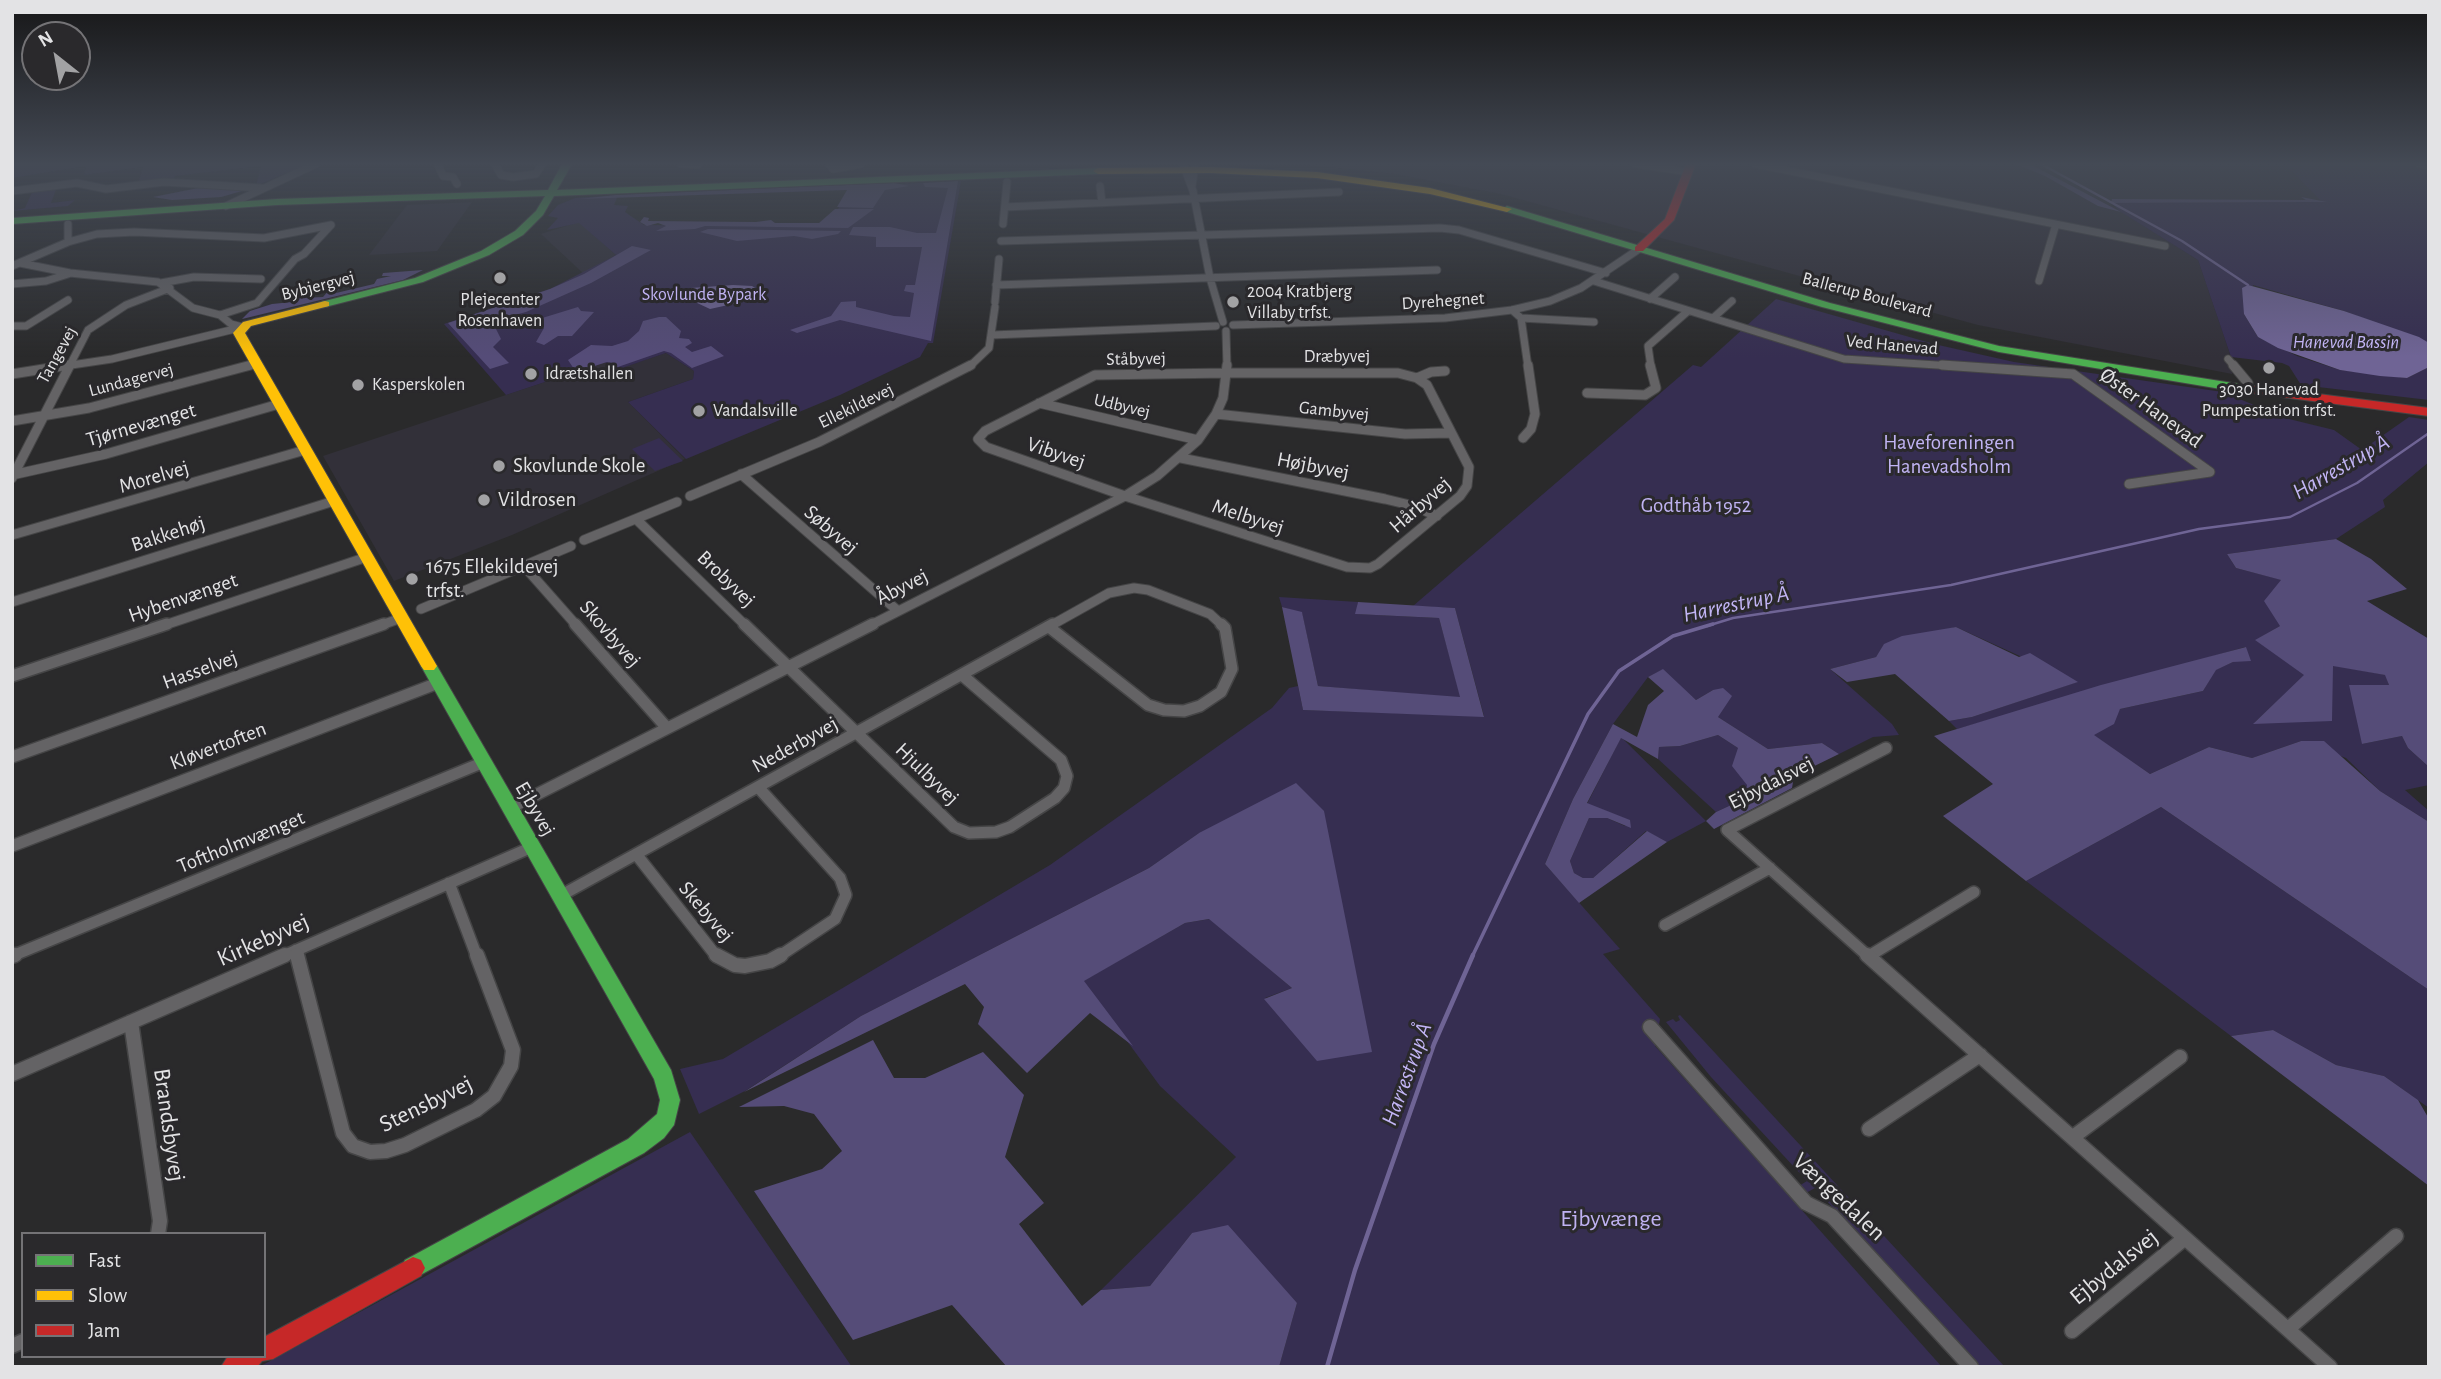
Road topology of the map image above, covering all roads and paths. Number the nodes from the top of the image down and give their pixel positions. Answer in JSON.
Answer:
{"nodes":[{"id":1,"x":68,"y":228,"type":"edge"},
{"id":2,"x":314,"y":228,"type":"edge"},
{"id":3,"x":328,"y":228,"type":"edge"},
{"id":4,"x":524,"y":228,"type":"edge"},
{"id":5,"x":1003,"y":228,"type":"edge"},
{"id":6,"x":1201,"y":228,"type":"edge"},
{"id":7,"x":1578,"y":228,"type":"edge"},
{"id":8,"x":1660,"y":228,"type":"edge"},
{"id":9,"x":2055,"y":228,"type":"edge"},
{"id":10,"x":2078,"y":228,"type":"edge"},
{"id":11,"x":1202,"y":234,"type":"junction"},
{"id":12,"x":1001,"y":241,"type":"junction"},
{"id":13,"x":68,"y":242,"type":"junction"},
{"id":14,"x":1642,"y":246,"type":"junction"},
{"id":15,"x":2165,"y":246,"type":"dead end"},
{"id":16,"x":16,"y":265,"type":"edge"},
{"id":17,"x":1437,"y":270,"type":"dead end"},
{"id":18,"x":70,"y":273,"type":"junction"},
{"id":19,"x":1606,"y":273,"type":"junction"},
{"id":20,"x":1675,"y":277,"type":"dead end"},
{"id":21,"x":1210,"y":278,"type":"junction"},
{"id":22,"x":261,"y":279,"type":"dead end"},
{"id":23,"x":1594,"y":281,"type":"junction"},
{"id":24,"x":2039,"y":281,"type":"dead end"},
{"id":25,"x":161,"y":283,"type":"junction"},
{"id":26,"x":12,"y":284,"type":"edge"},
{"id":27,"x":996,"y":285,"type":"junction"},
{"id":28,"x":170,"y":288,"type":"junction"},
{"id":29,"x":1650,"y":299,"type":"junction"},
{"id":30,"x":68,"y":300,"type":"dead end"},
{"id":31,"x":1732,"y":300,"type":"dead end"},
{"id":32,"x":1512,"y":310,"type":"junction"},
{"id":33,"x":1688,"y":311,"type":"junction"},
{"id":34,"x":220,"y":316,"type":"junction"},
{"id":35,"x":1521,"y":318,"type":"junction"},
{"id":36,"x":1713,"y":318,"type":"junction"},
{"id":37,"x":1594,"y":322,"type":"dead end"},
{"id":38,"x":12,"y":326,"type":"edge"},
{"id":39,"x":1224,"y":326,"type":"junction"},
{"id":40,"x":242,"y":327,"type":"junction"},
{"id":41,"x":992,"y":335,"type":"junction"},
{"id":42,"x":2228,"y":359,"type":"dead end"},
{"id":43,"x":256,"y":364,"type":"junction"},
{"id":44,"x":68,"y":367,"type":"junction"},
{"id":45,"x":1445,"y":371,"type":"dead end"},
{"id":46,"x":1227,"y":373,"type":"junction"},
{"id":47,"x":12,"y":374,"type":"edge"},
{"id":48,"x":2073,"y":374,"type":"joint"},
{"id":49,"x":1416,"y":378,"type":"junction"},
{"id":50,"x":2248,"y":383,"type":"junction"},
{"id":51,"x":1587,"y":393,"type":"dead end"},
{"id":52,"x":1039,"y":403,"type":"junction"},
{"id":53,"x":279,"y":404,"type":"junction"},
{"id":54,"x":2429,"y":406,"type":"edge"},
{"id":55,"x":2429,"y":412,"type":"edge"},
{"id":56,"x":1216,"y":414,"type":"junction"},
{"id":57,"x":43,"y":417,"type":"junction"},
{"id":58,"x":12,"y":421,"type":"edge"},
{"id":59,"x":1450,"y":433,"type":"junction"},
{"id":60,"x":1523,"y":438,"type":"dead end"},
{"id":61,"x":978,"y":439,"type":"joint"},
{"id":62,"x":1198,"y":440,"type":"junction"},
{"id":63,"x":306,"y":450,"type":"junction"},
{"id":64,"x":1181,"y":458,"type":"junction"},
{"id":65,"x":741,"y":474,"type":"junction"},
{"id":66,"x":13,"y":476,"type":"edge"},
{"id":67,"x":2129,"y":484,"type":"dead end"},
{"id":68,"x":691,"y":496,"type":"dead end"},
{"id":69,"x":1125,"y":496,"type":"junction"},
{"id":70,"x":334,"y":501,"type":"junction"},
{"id":71,"x":677,"y":502,"type":"dead end"},
{"id":72,"x":1437,"y":516,"type":"junction"},
{"id":73,"x":636,"y":519,"type":"junction"},
{"id":74,"x":12,"y":535,"type":"edge"},
{"id":75,"x":584,"y":540,"type":"dead end"},
{"id":76,"x":570,"y":546,"type":"dead end"},
{"id":77,"x":367,"y":557,"type":"junction"},
{"id":78,"x":524,"y":566,"type":"junction"},
{"id":79,"x":1360,"y":569,"type":"joint"},
{"id":80,"x":12,"y":602,"type":"edge"},
{"id":81,"x":421,"y":609,"type":"dead end"},
{"id":82,"x":898,"y":611,"type":"junction"},
{"id":83,"x":401,"y":618,"type":"junction"},
{"id":84,"x":1049,"y":627,"type":"junction"},
{"id":85,"x":789,"y":667,"type":"junction"},
{"id":86,"x":962,"y":675,"type":"junction"},
{"id":87,"x":12,"y":676,"type":"edge"},
{"id":88,"x":438,"y":683,"type":"junction"},
{"id":89,"x":667,"y":728,"type":"junction"},
{"id":90,"x":857,"y":733,"type":"junction"},
{"id":91,"x":1886,"y":748,"type":"dead end"},
{"id":92,"x":12,"y":757,"type":"edge"},
{"id":93,"x":484,"y":762,"type":"junction"},
{"id":94,"x":758,"y":787,"type":"junction"},
{"id":95,"x":510,"y":808,"type":"junction"},
{"id":96,"x":12,"y":846,"type":"edge"},
{"id":97,"x":532,"y":847,"type":"junction"},
{"id":98,"x":636,"y":854,"type":"junction"},
{"id":99,"x":1770,"y":868,"type":"junction"},
{"id":100,"x":449,"y":883,"type":"junction"},
{"id":101,"x":1974,"y":892,"type":"dead end"},
{"id":102,"x":560,"y":896,"type":"junction"},
{"id":103,"x":1665,"y":925,"type":"dead end"},
{"id":104,"x":296,"y":950,"type":"junction"},
{"id":105,"x":12,"y":956,"type":"edge"},
{"id":106,"x":1869,"y":956,"type":"junction"},
{"id":107,"x":131,"y":1022,"type":"junction"},
{"id":108,"x":1650,"y":1027,"type":"dead end"},
{"id":109,"x":1980,"y":1055,"type":"junction"},
{"id":110,"x":2180,"y":1057,"type":"dead end"},
{"id":111,"x":12,"y":1074,"type":"edge"},
{"id":112,"x":1869,"y":1129,"type":"dead end"},
{"id":113,"x":2073,"y":1137,"type":"junction"},
{"id":114,"x":158,"y":1232,"type":"edge"},
{"id":115,"x":2396,"y":1236,"type":"dead end"},
{"id":116,"x":2185,"y":1238,"type":"junction"},
{"id":117,"x":2288,"y":1329,"type":"junction"},
{"id":118,"x":2071,"y":1331,"type":"dead end"},
{"id":119,"x":266,"y":1349,"type":"edge"},
{"id":120,"x":249,"y":1358,"type":"edge"},
{"id":121,"x":233,"y":1367,"type":"edge"},
{"id":122,"x":1971,"y":1367,"type":"edge"},
{"id":123,"x":2330,"y":1367,"type":"edge"}],
"edges":[{"from":1,"to":13,"type":"street"},
{"from":2,"to":13,"type":"street"},
{"from":3,"to":34,"type":"street"},
{"from":4,"to":40,"type":"street","name":"Bybjergvej"},
{"from":5,"to":12,"type":"street","name":"Ellekildevej"},
{"from":6,"to":11,"type":"street","name":"Åbyvej"},
{"from":7,"to":14,"type":"street","name":"Ballerup Boulevard"},
{"from":8,"to":14,"type":"street"},
{"from":9,"to":24,"type":"street"},
{"from":10,"to":15,"type":"street"},
{"from":11,"to":12,"type":"street"},
{"from":11,"to":19,"type":"street"},
{"from":11,"to":21,"type":"street","name":"Åbyvej"},
{"from":12,"to":27,"type":"street","name":"Ellekildevej"},
{"from":13,"to":16,"type":"street"},
{"from":14,"to":19,"type":"street","name":"Dyrehegnet"},
{"from":14,"to":50,"type":"street","name":"Ballerup Boulevard"},
{"from":14,"to":55,"type":"street","name":"Ballerup Boulevard"},
{"from":16,"to":18,"type":"street"},
{"from":17,"to":21,"type":"street"},
{"from":18,"to":25,"type":"street"},
{"from":18,"to":26,"type":"street"},
{"from":19,"to":23,"type":"street","name":"Dyrehegnet"},
{"from":20,"to":29,"type":"street"},
{"from":21,"to":27,"type":"street"},
{"from":21,"to":39,"type":"street","name":"Åbyvej"},
{"from":22,"to":25,"type":"street"},
{"from":23,"to":29,"type":"street","name":"Ved Hanevad"},
{"from":23,"to":32,"type":"street","name":"Dyrehegnet"},
{"from":25,"to":28,"type":"street"},
{"from":27,"to":41,"type":"street","name":"Ellekildevej"},
{"from":28,"to":34,"type":"street"},
{"from":28,"to":44,"type":"street","name":"Tangevej"},
{"from":29,"to":33,"type":"street","name":"Ved Hanevad"},
{"from":30,"to":38,"type":"street"},
{"from":31,"to":36,"type":"street"},
{"from":32,"to":35,"type":"street"},
{"from":32,"to":39,"type":"street","name":"Dyrehegnet"},
{"from":33,"to":36,"type":"street","name":"Ved Hanevad"},
{"from":33,"to":51,"type":"street"},
{"from":34,"to":40,"type":"street"},
{"from":35,"to":37,"type":"street"},
{"from":35,"to":60,"type":"street"},
{"from":36,"to":48,"type":"street","name":"Ved Hanevad"},
{"from":39,"to":41,"type":"street","name":"Dyrehegnet"},
{"from":39,"to":46,"type":"street","name":"Åbyvej"},
{"from":40,"to":43,"type":"street","name":"Ejbyvej"},
{"from":40,"to":44,"type":"street","name":"Bybjergvej"},
{"from":41,"to":65,"type":"street","name":"Ellekildevej"},
{"from":42,"to":50,"type":"street"},
{"from":43,"to":53,"type":"street","name":"Ejbyvej"},
{"from":43,"to":57,"type":"street","name":"Lundagervej"},
{"from":44,"to":47,"type":"street","name":"Bybjergvej"},
{"from":44,"to":57,"type":"street","name":"Tangevej"},
{"from":45,"to":49,"type":"street","name":"Dræbyvej"},
{"from":46,"to":49,"type":"street","name":"Dræbyvej"},
{"from":46,"to":52,"type":"street","name":"Ståbyvej"},
{"from":46,"to":56,"type":"street","name":"Åbyvej"},
{"from":48,"to":67,"type":"street","name":"Øster Hanevad"},
{"from":49,"to":59,"type":"street","name":"Hårbyvej"},
{"from":50,"to":54,"type":"street","name":"Ballerup Boulevard"},
{"from":52,"to":61,"type":"street","name":"Ståbyvej"},
{"from":52,"to":62,"type":"street","name":"Udbyvej"},
{"from":53,"to":63,"type":"street","name":"Ejbyvej"},
{"from":53,"to":66,"type":"street","name":"Tjørnevænget"},
{"from":56,"to":59,"type":"street","name":"Gambyvej"},
{"from":56,"to":62,"type":"street","name":"Åbyvej"},
{"from":57,"to":58,"type":"street","name":"Lundagervej"},
{"from":57,"to":66,"type":"street","name":"Tangevej"},
{"from":59,"to":72,"type":"street","name":"Hårbyvej"},
{"from":61,"to":69,"type":"street","name":"Vibyvej"},
{"from":62,"to":64,"type":"street","name":"Åbyvej"},
{"from":63,"to":70,"type":"street","name":"Ejbyvej"},
{"from":63,"to":74,"type":"street","name":"Morelvej"},
{"from":64,"to":69,"type":"street","name":"Åbyvej"},
{"from":64,"to":72,"type":"street","name":"Højbyvej"},
{"from":65,"to":68,"type":"street","name":"Ellekildevej"},
{"from":65,"to":82,"type":"street","name":"Søbyvej"},
{"from":69,"to":79,"type":"street","name":"Melbyvej"},
{"from":69,"to":82,"type":"street","name":"Åbyvej"},
{"from":70,"to":77,"type":"street","name":"Ejbyvej"},
{"from":70,"to":80,"type":"street","name":"Bakkehøj"},
{"from":71,"to":73,"type":"street"},
{"from":72,"to":79,"type":"street","name":"Hårbyvej"},
{"from":73,"to":75,"type":"street"},
{"from":73,"to":85,"type":"street","name":"Brobyvej"},
{"from":76,"to":78,"type":"street"},
{"from":77,"to":83,"type":"street","name":"Ejbyvej"},
{"from":77,"to":87,"type":"street","name":"Hybenvænget"},
{"from":78,"to":81,"type":"street"},
{"from":78,"to":89,"type":"street","name":"Skovbyvej"},
{"from":82,"to":85,"type":"street","name":"Åbyvej"},
{"from":83,"to":88,"type":"street","name":"Ejbyvej"},
{"from":83,"to":92,"type":"street","name":"Hasselvej"},
{"from":84,"to":84,"type":"street","name":"Nederbyvej"},
{"from":84,"to":86,"type":"street","name":"Nederbyvej"},
{"from":85,"to":89,"type":"street","name":"Åbyvej"},
{"from":85,"to":90,"type":"street","name":"Hjulbyvej"},
{"from":86,"to":90,"type":"street","name":"Nederbyvej"},
{"from":86,"to":90,"type":"street","name":"Hjulbyvej"},
{"from":88,"to":93,"type":"street","name":"Ejbyvej"},
{"from":88,"to":96,"type":"street","name":"Kløvertoften"},
{"from":89,"to":95,"type":"street","name":"Åbyvej"},
{"from":90,"to":94,"type":"street","name":"Nederbyvej"},
{"from":91,"to":99,"type":"street","name":"Ejbydalsvej"},
{"from":93,"to":95,"type":"street","name":"Ejbyvej"},
{"from":93,"to":105,"type":"street","name":"Toftholmvænget"},
{"from":94,"to":98,"type":"street","name":"Nederbyvej"},
{"from":94,"to":98,"type":"street","name":"Skebyvej"},
{"from":95,"to":97,"type":"street","name":"Ejbyvej"},
{"from":97,"to":100,"type":"street","name":"Kirkebyvej"},
{"from":97,"to":102,"type":"street","name":"Ejbyvej"},
{"from":98,"to":102,"type":"street","name":"Nederbyvej"},
{"from":99,"to":103,"type":"street"},
{"from":99,"to":106,"type":"street","name":"Ejbydalsvej"},
{"from":100,"to":104,"type":"street","name":"Kirkebyvej"},
{"from":100,"to":104,"type":"street","name":"Stensbyvej"},
{"from":101,"to":106,"type":"street"},
{"from":102,"to":119,"type":"street","name":"Ejbyvej"},
{"from":104,"to":107,"type":"street","name":"Kirkebyvej"},
{"from":106,"to":109,"type":"street","name":"Ejbydalsvej"},
{"from":107,"to":111,"type":"street","name":"Kirkebyvej"},
{"from":107,"to":114,"type":"street","name":"Brandsbyvej"},
{"from":108,"to":122,"type":"street","name":"Vængedalen"},
{"from":109,"to":112,"type":"street"},
{"from":109,"to":113,"type":"street","name":"Ejbydalsvej"},
{"from":110,"to":113,"type":"street"},
{"from":113,"to":116,"type":"street","name":"Ejbydalsvej"},
{"from":115,"to":117,"type":"street"},
{"from":116,"to":117,"type":"street","name":"Ejbydalsvej"},
{"from":116,"to":118,"type":"street","name":"Ejbydalsvej"},
{"from":117,"to":123,"type":"street","name":"Ejbydalsvej"},
{"from":120,"to":121,"type":"street"}]}
